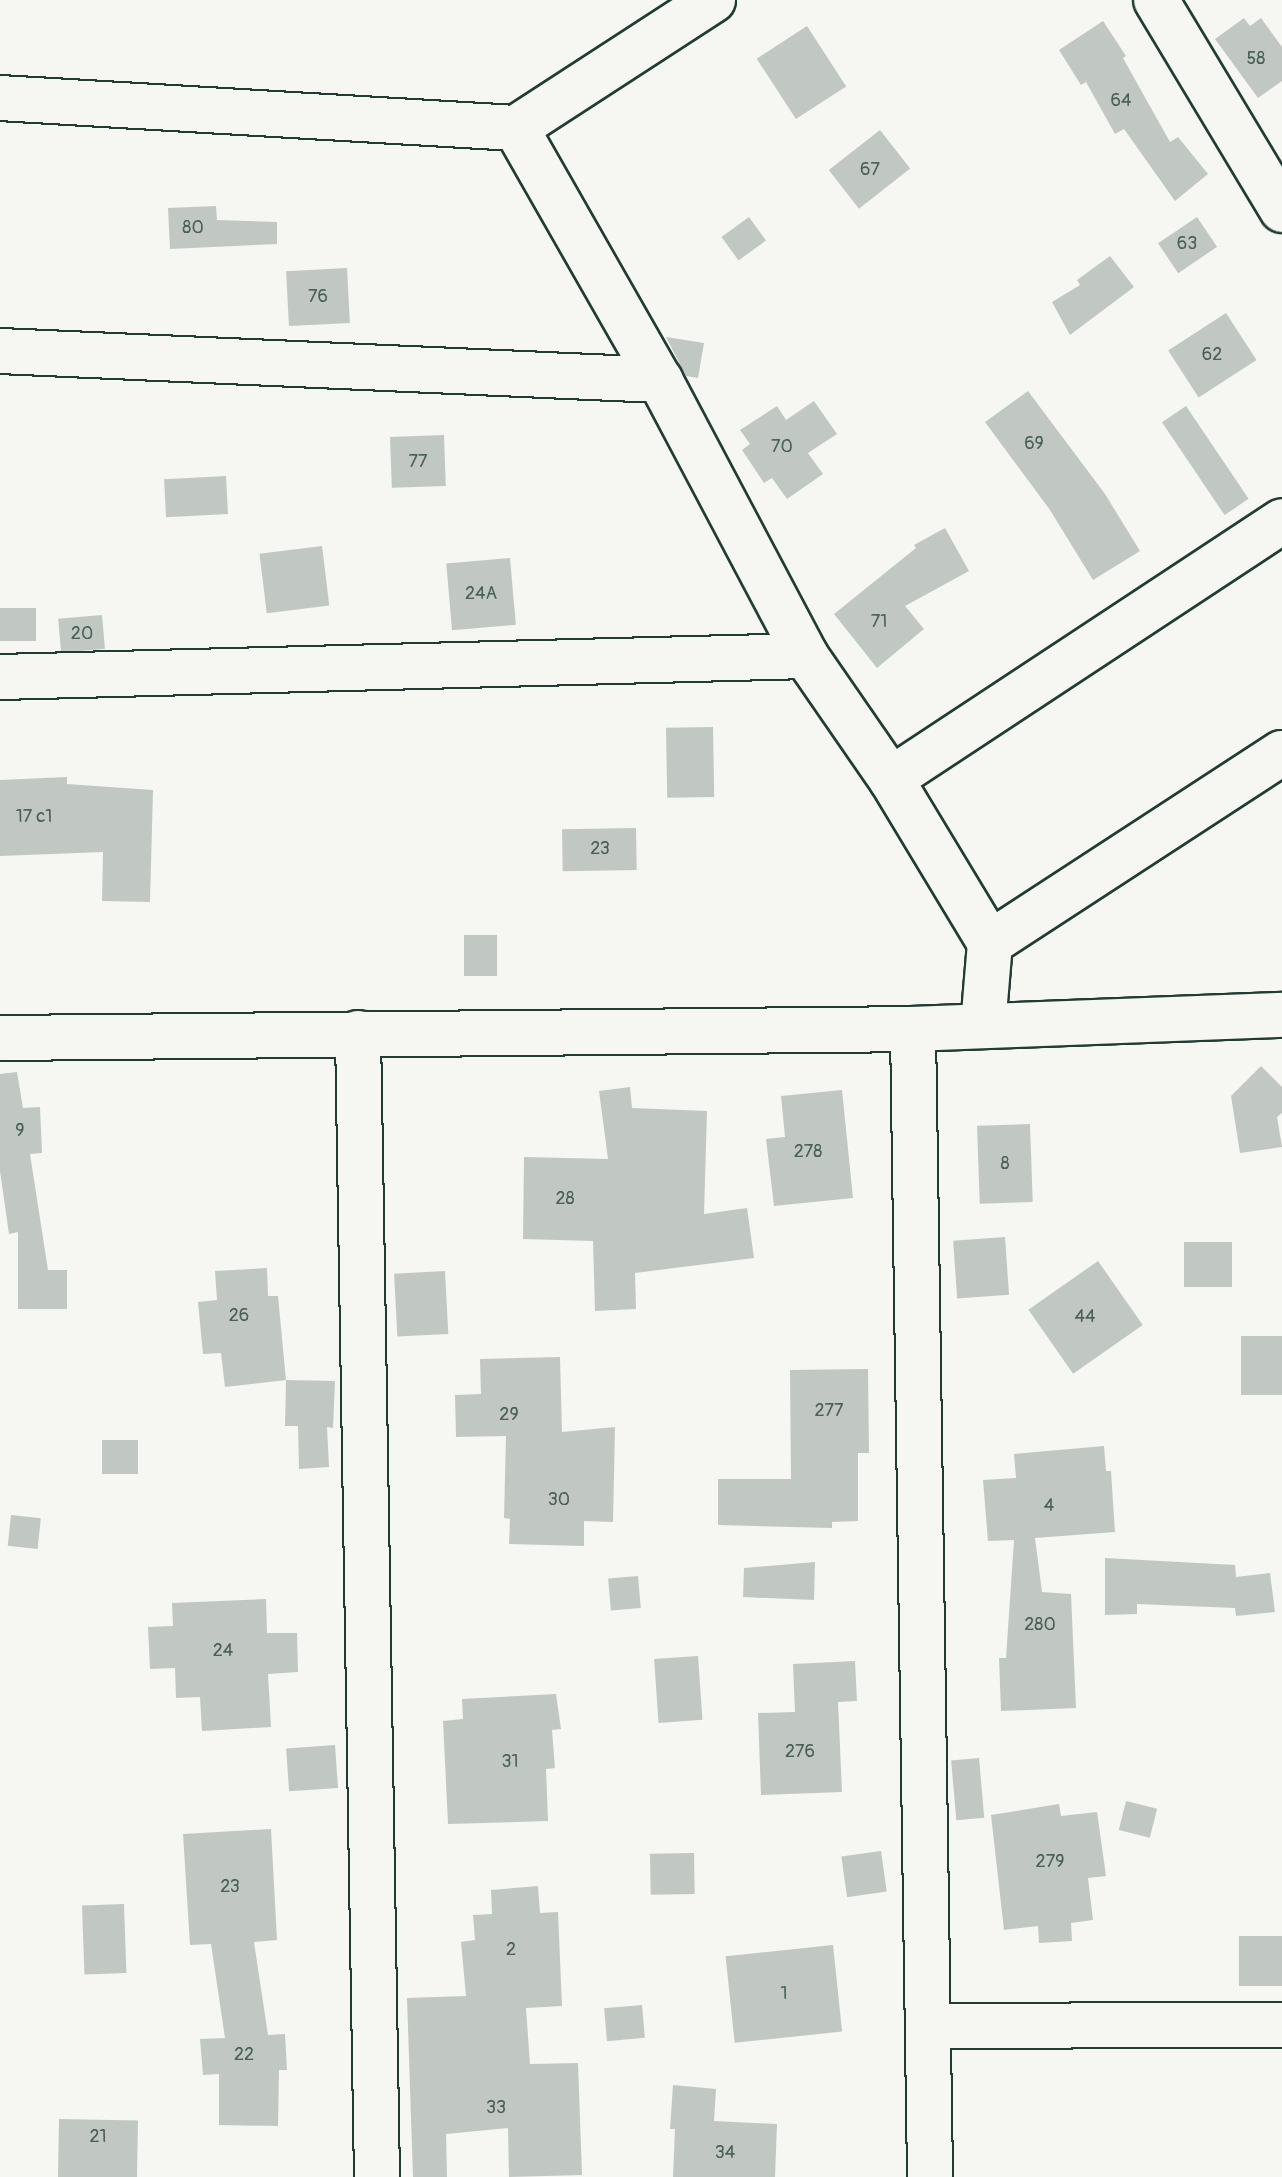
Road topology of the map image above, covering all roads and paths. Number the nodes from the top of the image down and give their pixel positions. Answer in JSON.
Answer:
{"nodes":[{"id":1,"x":713,"y":0,"type":"edge"},
{"id":2,"x":1156,"y":0,"type":"edge"},
{"id":3,"x":0,"y":98,"type":"edge"},
{"id":4,"x":516,"y":128,"type":"junction"},
{"id":5,"x":1282,"y":210,"type":"edge"},
{"id":6,"x":0,"y":351,"type":"edge"},
{"id":7,"x":660,"y":380,"type":"junction"},
{"id":8,"x":1282,"y":521,"type":"edge"},
{"id":9,"x":806,"y":656,"type":"junction"},
{"id":10,"x":0,"y":677,"type":"edge"},
{"id":11,"x":1282,"y":753,"type":"edge"},
{"id":12,"x":891,"y":779,"type":"junction"},
{"id":13,"x":990,"y":943,"type":"junction"},
{"id":14,"x":1282,"y":1015,"type":"edge"},
{"id":15,"x":983,"y":1026,"type":"junction"},
{"id":16,"x":913,"y":1029,"type":"junction"},
{"id":17,"x":358,"y":1033,"type":"junction"},
{"id":18,"x":0,"y":1038,"type":"edge"},
{"id":19,"x":1282,"y":2025,"type":"edge"},
{"id":20,"x":930,"y":2026,"type":"junction"},
{"id":21,"x":377,"y":2177,"type":"edge"},
{"id":22,"x":930,"y":2177,"type":"edge"}],
"edges":[{"from":1,"to":4,"type":"street"},
{"from":2,"to":5,"type":"street"},
{"from":3,"to":4,"type":"street"},
{"from":4,"to":7,"type":"street"},
{"from":6,"to":7,"type":"street"},
{"from":7,"to":9,"type":"street"},
{"from":8,"to":12,"type":"street"},
{"from":9,"to":10,"type":"street"},
{"from":9,"to":12,"type":"street"},
{"from":11,"to":13,"type":"street"},
{"from":12,"to":13,"type":"street"},
{"from":13,"to":15,"type":"street"},
{"from":14,"to":15,"type":"street"},
{"from":15,"to":16,"type":"street"},
{"from":16,"to":17,"type":"street"},
{"from":16,"to":20,"type":"street"},
{"from":17,"to":18,"type":"street"},
{"from":17,"to":21,"type":"street"},
{"from":19,"to":20,"type":"street"},
{"from":20,"to":22,"type":"street"}]}
